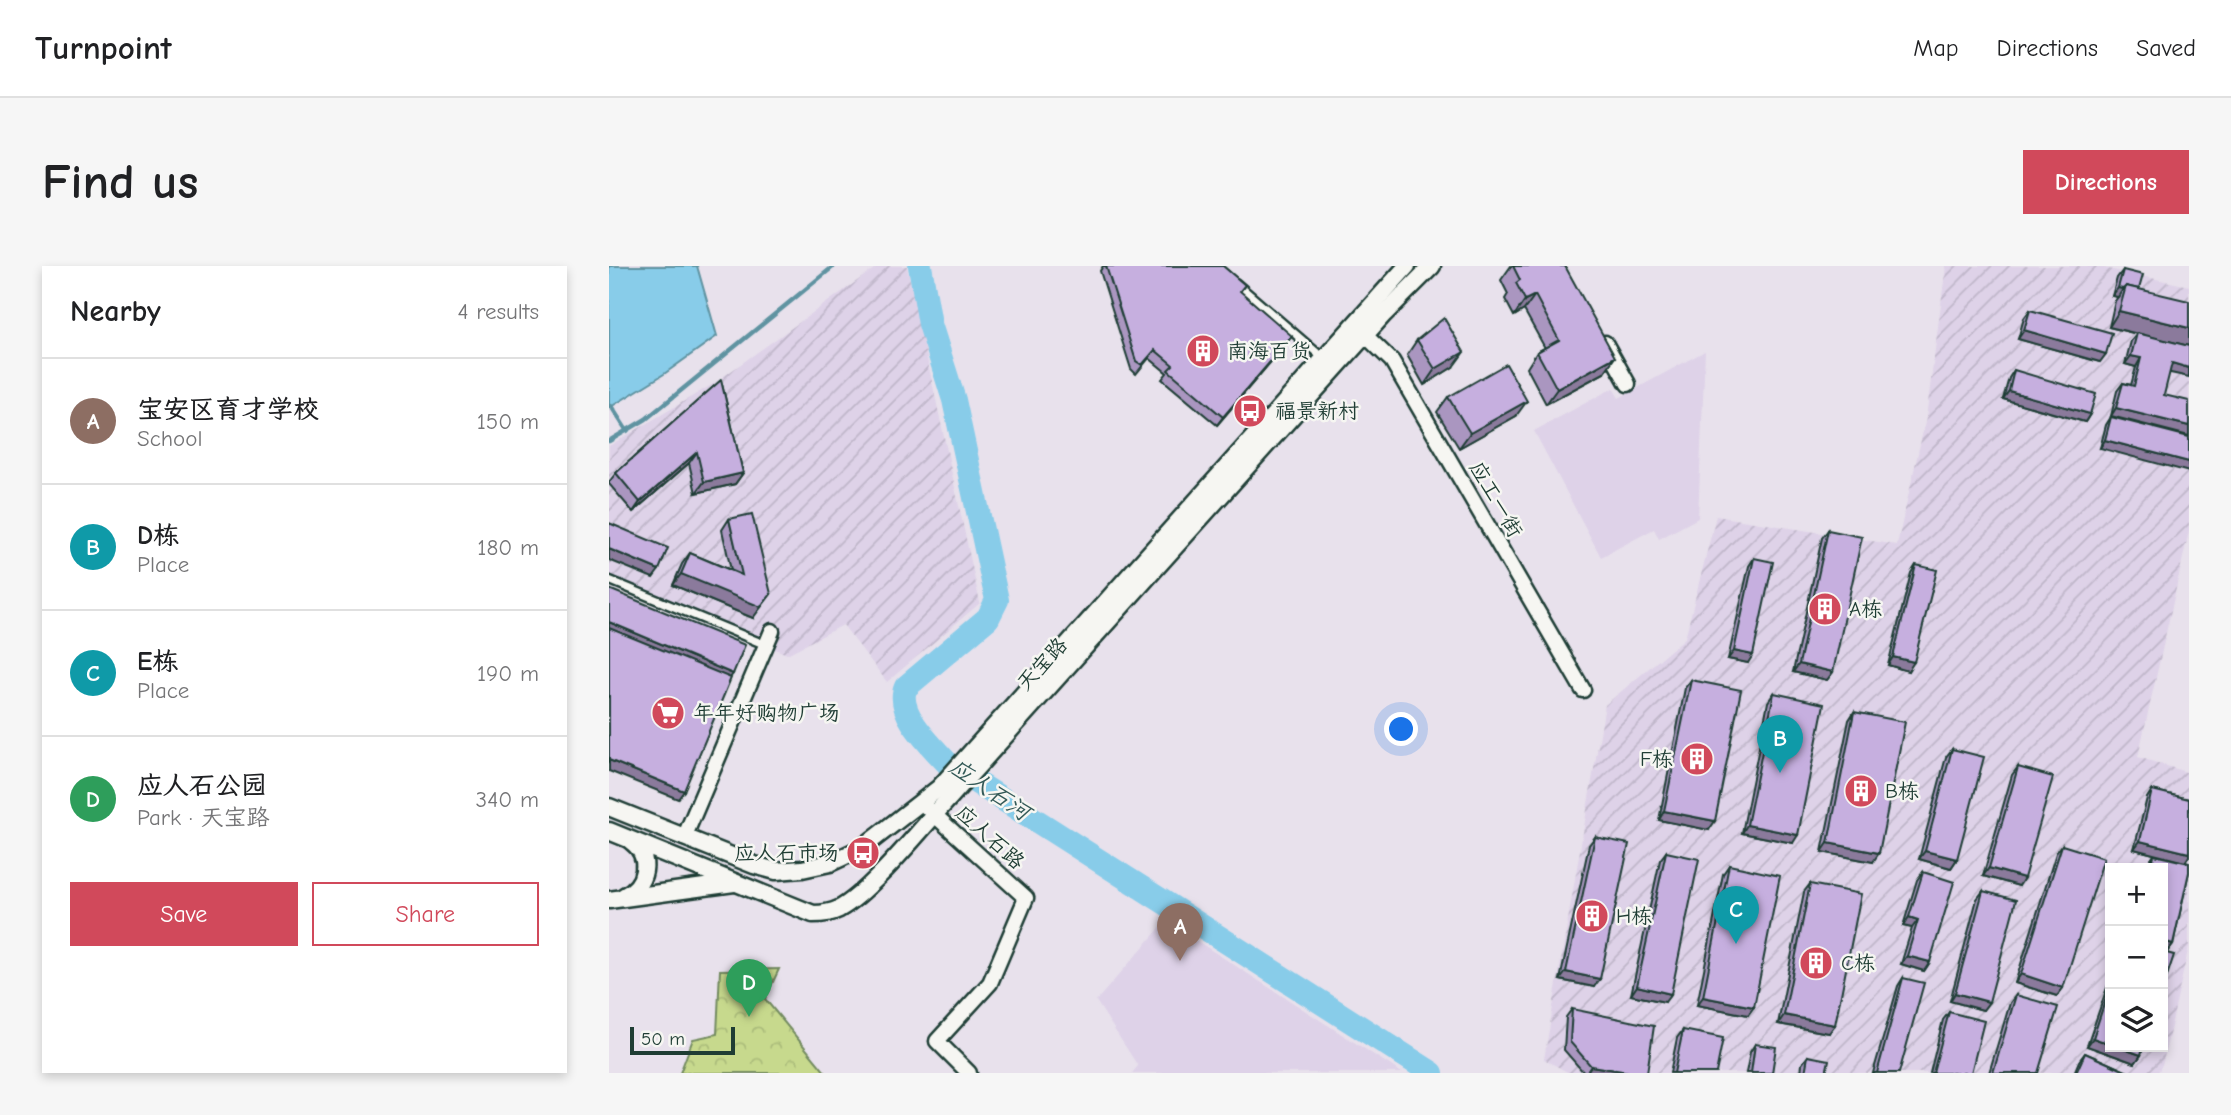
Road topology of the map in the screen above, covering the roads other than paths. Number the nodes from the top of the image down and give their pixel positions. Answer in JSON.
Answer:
{"nodes":[{"id":1,"x":1407,"y":266,"type":"edge"},
{"id":2,"x":1432,"y":266,"type":"edge"},
{"id":3,"x":1226,"y":274,"type":"edge"},
{"id":4,"x":1596,"y":325,"type":"edge"},
{"id":5,"x":1366,"y":335,"type":"junction"},
{"id":6,"x":1324,"y":358,"type":"junction"},
{"id":7,"x":1628,"y":384,"type":"dead end"},
{"id":8,"x":609,"y":580,"type":"edge"},
{"id":9,"x":772,"y":631,"type":"dead end"},
{"id":10,"x":766,"y":645,"type":"junction"},
{"id":11,"x":1583,"y":690,"type":"dead end"},
{"id":12,"x":979,"y":753,"type":"junction"},
{"id":13,"x":945,"y":792,"type":"junction"},
{"id":14,"x":921,"y":803,"type":"junction"},
{"id":15,"x":609,"y":807,"type":"edge"},
{"id":16,"x":934,"y":814,"type":"junction"},
{"id":17,"x":609,"y":831,"type":"edge"},
{"id":18,"x":627,"y":838,"type":"junction"},
{"id":19,"x":684,"y":838,"type":"junction"},
{"id":20,"x":736,"y":882,"type":"junction"},
{"id":21,"x":614,"y":899,"type":"edge"},
{"id":22,"x":969,"y":1073,"type":"edge"}],
"edges":[{"from":1,"to":6,"type":"street","name":"天宝路"},
{"from":2,"to":5,"type":"street","name":"天宝路"},
{"from":3,"to":6,"type":"lane"},
{"from":4,"to":7,"type":"street"},
{"from":5,"to":11,"type":"street","name":"应工一街"},
{"from":5,"to":12,"type":"street","name":"天宝路"},
{"from":6,"to":12,"type":"street","name":"天宝路"},
{"from":8,"to":10,"type":"lane"},
{"from":9,"to":10,"type":"street"},
{"from":10,"to":19,"type":"street"},
{"from":12,"to":13,"type":"street","name":"天宝路"},
{"from":13,"to":14,"type":"street","name":"天宝路"},
{"from":13,"to":16,"type":"street","name":"天宝路"},
{"from":14,"to":16,"type":"street","name":"应人石路"},
{"from":14,"to":19,"type":"street","name":"天宝路"},
{"from":15,"to":19,"type":"street","name":"天宝路"},
{"from":16,"to":20,"type":"street","name":"天宝路"},
{"from":16,"to":22,"type":"street","name":"应人石路"},
{"from":17,"to":18,"type":"street"},
{"from":18,"to":20,"type":"street"},
{"from":18,"to":21,"type":"street"},
{"from":20,"to":21,"type":"street"}]}
